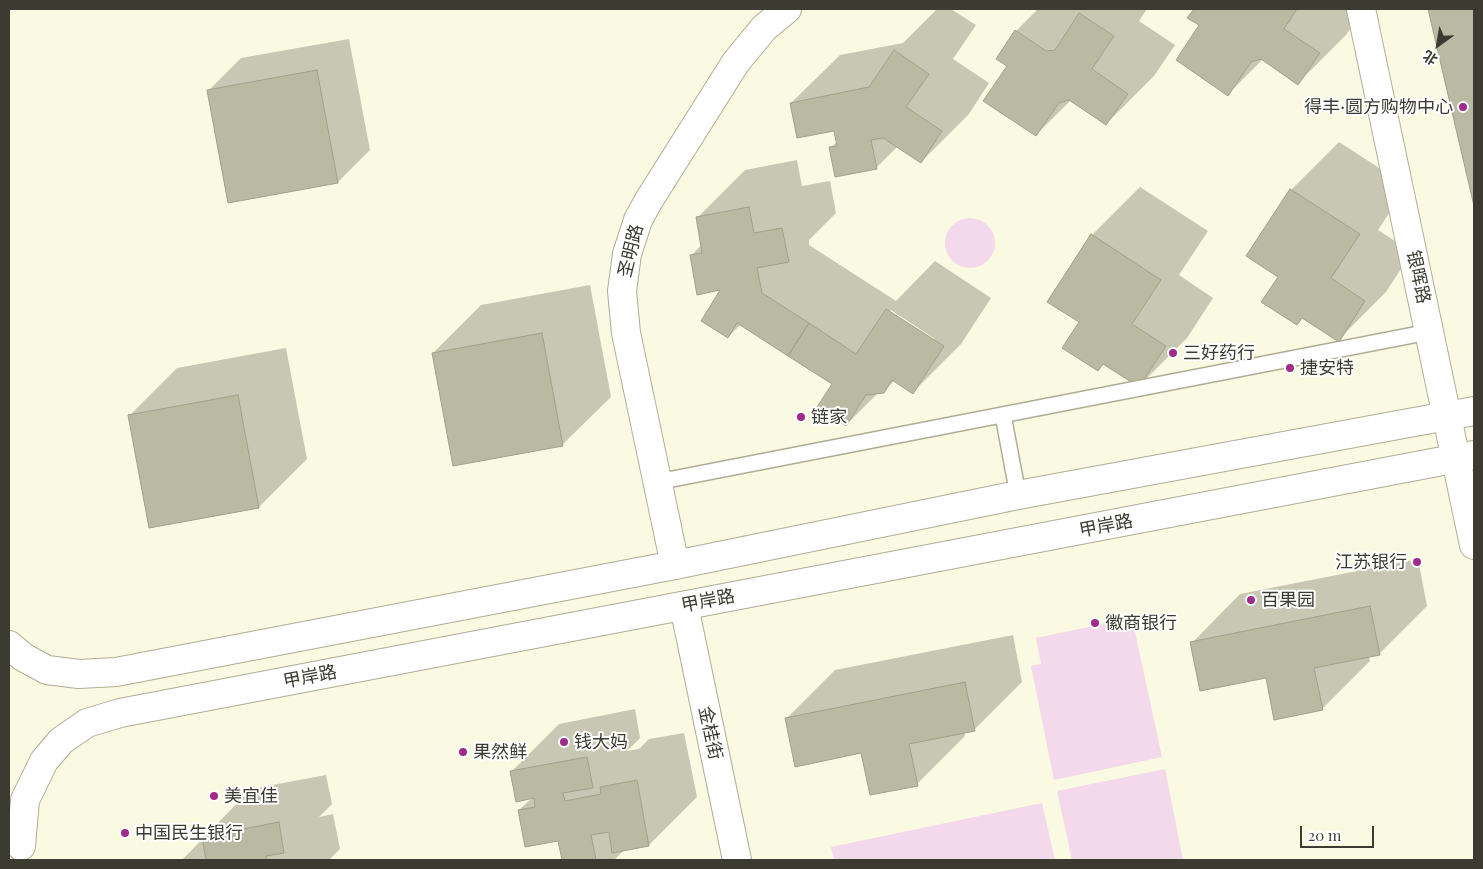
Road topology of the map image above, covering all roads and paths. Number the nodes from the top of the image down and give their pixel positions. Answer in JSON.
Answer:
{"nodes":[{"id":1,"x":787,"y":9,"type":"edge"},
{"id":2,"x":1361,"y":9,"type":"edge"},
{"id":3,"x":1429,"y":332,"type":"junction"},
{"id":4,"x":1474,"y":411,"type":"edge"},
{"id":5,"x":1003,"y":415,"type":"junction"},
{"id":6,"x":1447,"y":416,"type":"junction"},
{"id":7,"x":1465,"y":457,"type":"edge"},
{"id":8,"x":657,"y":482,"type":"junction"},
{"id":9,"x":1018,"y":495,"type":"junction"},
{"id":10,"x":1474,"y":546,"type":"edge"},
{"id":11,"x":675,"y":566,"type":"junction"},
{"id":12,"x":492,"y":601,"type":"junction"},
{"id":13,"x":684,"y":606,"type":"junction"},
{"id":14,"x":502,"y":640,"type":"junction"},
{"id":15,"x":9,"y":646,"type":"edge"},
{"id":16,"x":9,"y":788,"type":"edge"},
{"id":17,"x":22,"y":853,"type":"edge"},
{"id":18,"x":737,"y":860,"type":"edge"}],
"edges":[{"from":1,"to":8,"type":"main road","name":"圣明路"},
{"from":2,"to":3,"type":"main road","name":"银晖路"},
{"from":3,"to":5,"type":"lane"},
{"from":3,"to":6,"type":"main road","name":"银晖路"},
{"from":4,"to":6,"type":"main road"},
{"from":5,"to":8,"type":"lane"},
{"from":5,"to":9,"type":"lane"},
{"from":6,"to":7,"type":"main road","name":"银晖路"},
{"from":6,"to":9,"type":"main road"},
{"from":7,"to":10,"type":"main road","name":"银晖路"},
{"from":7,"to":13,"type":"main road","name":"甲岸路"},
{"from":8,"to":11,"type":"main road","name":"圣明路"},
{"from":9,"to":11,"type":"main road"},
{"from":11,"to":12,"type":"main road"},
{"from":12,"to":14,"type":"main road"},
{"from":12,"to":15,"type":"main road"},
{"from":13,"to":14,"type":"main road","name":"甲岸路"},
{"from":13,"to":18,"type":"main road","name":"金桂街"},
{"from":14,"to":17,"type":"main road","name":"甲岸路"},
{"from":16,"to":17,"type":"main road"}]}
